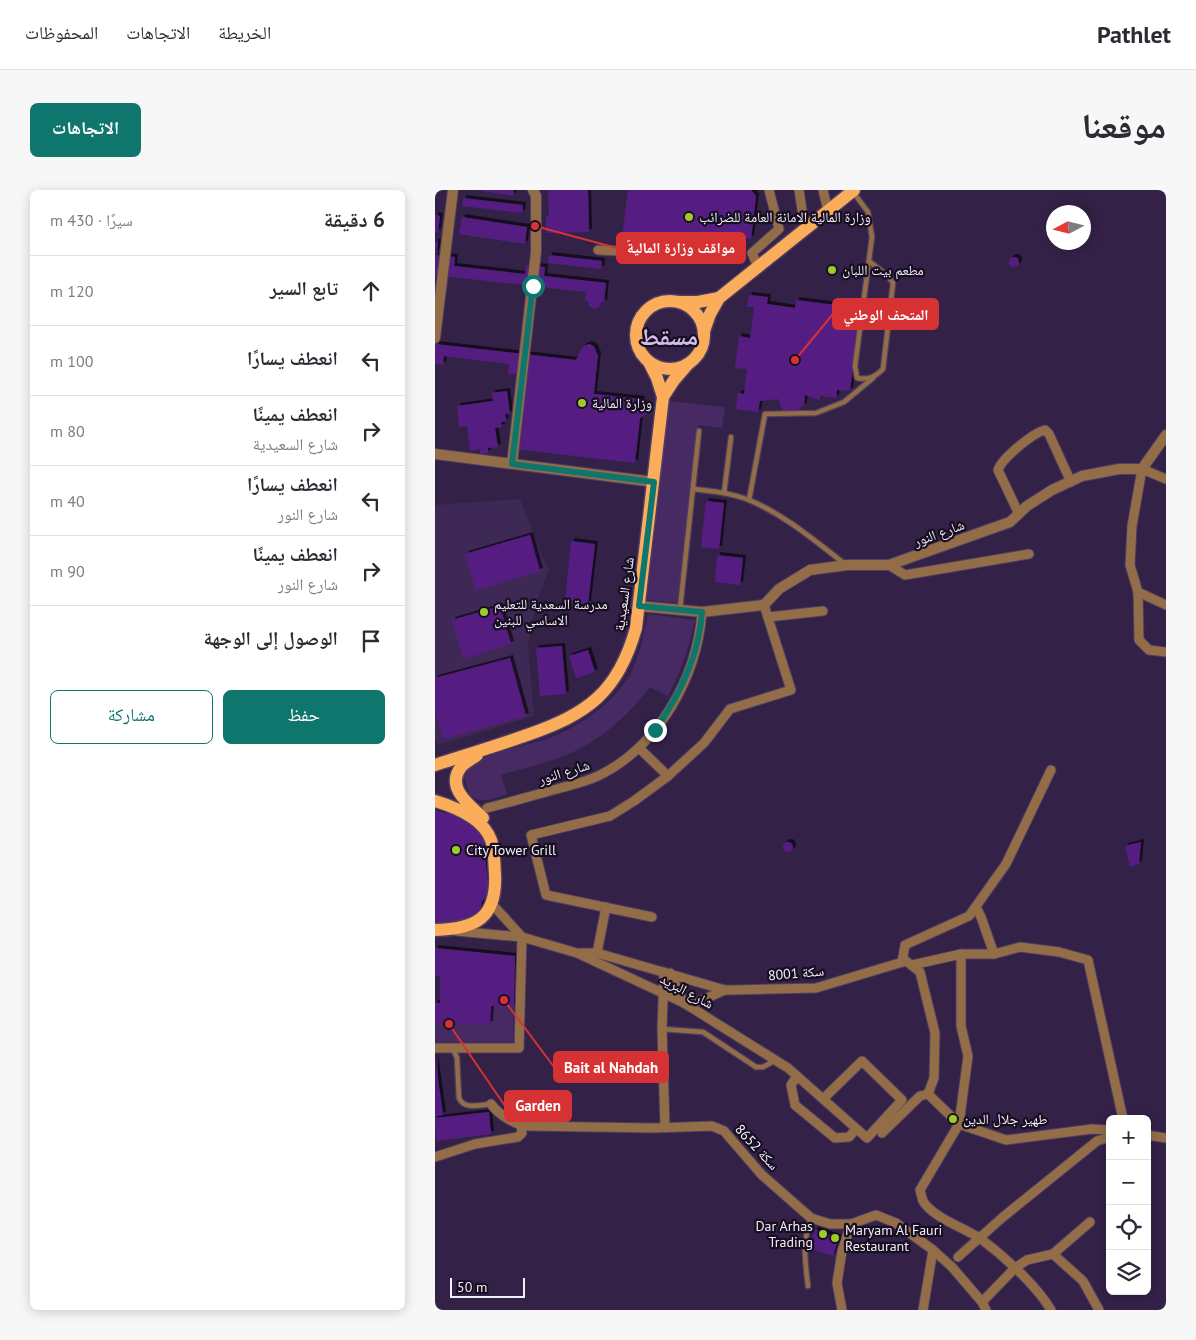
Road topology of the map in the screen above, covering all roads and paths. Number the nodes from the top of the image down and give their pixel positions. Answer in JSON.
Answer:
{"nodes":[{"id":1,"x":453,"y":190,"type":"edge"},
{"id":2,"x":533,"y":190,"type":"edge"},
{"id":3,"x":769,"y":190,"type":"edge"},
{"id":4,"x":799,"y":190,"type":"edge"},
{"id":5,"x":823,"y":190,"type":"edge"},
{"id":6,"x":853,"y":191,"type":"edge"},
{"id":7,"x":802,"y":210,"type":"dead end"},
{"id":8,"x":828,"y":211,"type":"junction"},
{"id":9,"x":599,"y":250,"type":"dead end"},
{"id":10,"x":638,"y":252,"type":"dead end"},
{"id":11,"x":869,"y":261,"type":"junction"},
{"id":12,"x":759,"y":267,"type":"junction"},
{"id":13,"x":719,"y":298,"type":"junction"},
{"id":14,"x":674,"y":302,"type":"junction"},
{"id":15,"x":703,"y":331,"type":"junction"},
{"id":16,"x":435,"y":338,"type":"edge"},
{"id":17,"x":649,"y":362,"type":"junction"},
{"id":18,"x":688,"y":364,"type":"junction"},
{"id":19,"x":876,"y":376,"type":"junction"},
{"id":20,"x":663,"y":397,"type":"junction"},
{"id":21,"x":699,"y":431,"type":"dead end"},
{"id":22,"x":1166,"y":435,"type":"edge"},
{"id":23,"x":731,"y":437,"type":"dead end"},
{"id":24,"x":435,"y":454,"type":"edge"},
{"id":25,"x":512,"y":464,"type":"junction"},
{"id":26,"x":1142,"y":469,"type":"junction"},
{"id":27,"x":1166,"y":478,"type":"edge"},
{"id":28,"x":654,"y":482,"type":"junction"},
{"id":29,"x":1071,"y":482,"type":"junction"},
{"id":30,"x":693,"y":489,"type":"junction"},
{"id":31,"x":724,"y":493,"type":"junction"},
{"id":32,"x":749,"y":500,"type":"junction"},
{"id":33,"x":1019,"y":514,"type":"junction"},
{"id":34,"x":1029,"y":554,"type":"dead end"},
{"id":35,"x":847,"y":565,"type":"junction"},
{"id":36,"x":889,"y":565,"type":"junction"},
{"id":37,"x":1138,"y":592,"type":"junction"},
{"id":38,"x":765,"y":605,"type":"junction"},
{"id":39,"x":1166,"y":605,"type":"edge"},
{"id":40,"x":639,"y":606,"type":"junction"},
{"id":41,"x":679,"y":610,"type":"junction"},
{"id":42,"x":823,"y":611,"type":"dead end"},
{"id":43,"x":702,"y":612,"type":"junction"},
{"id":44,"x":768,"y":617,"type":"junction"},
{"id":45,"x":1166,"y":652,"type":"edge"},
{"id":46,"x":639,"y":748,"type":"junction"},
{"id":47,"x":483,"y":750,"type":"junction"},
{"id":48,"x":435,"y":765,"type":"edge"},
{"id":49,"x":1051,"y":770,"type":"dead end"},
{"id":50,"x":668,"y":776,"type":"junction"},
{"id":51,"x":435,"y":790,"type":"edge"},
{"id":52,"x":440,"y":803,"type":"edge"},
{"id":53,"x":487,"y":808,"type":"dead end"},
{"id":54,"x":490,"y":838,"type":"junction"},
{"id":55,"x":492,"y":904,"type":"junction"},
{"id":56,"x":605,"y":907,"type":"junction"},
{"id":57,"x":976,"y":907,"type":"junction"},
{"id":58,"x":652,"y":917,"type":"dead end"},
{"id":59,"x":438,"y":930,"type":"edge"},
{"id":60,"x":522,"y":937,"type":"junction"},
{"id":61,"x":577,"y":953,"type":"junction"},
{"id":62,"x":597,"y":953,"type":"junction"},
{"id":63,"x":961,"y":954,"type":"junction"},
{"id":64,"x":994,"y":954,"type":"junction"},
{"id":65,"x":902,"y":962,"type":"junction"},
{"id":66,"x":912,"y":965,"type":"junction"},
{"id":67,"x":667,"y":972,"type":"junction"},
{"id":68,"x":725,"y":990,"type":"junction"},
{"id":69,"x":663,"y":993,"type":"junction"},
{"id":70,"x":684,"y":1003,"type":"junction"},
{"id":71,"x":663,"y":1029,"type":"junction"},
{"id":72,"x":435,"y":1048,"type":"edge"},
{"id":73,"x":452,"y":1048,"type":"junction"},
{"id":74,"x":776,"y":1060,"type":"junction"},
{"id":75,"x":797,"y":1076,"type":"junction"},
{"id":76,"x":928,"y":1094,"type":"junction"},
{"id":77,"x":823,"y":1099,"type":"junction"},
{"id":78,"x":491,"y":1104,"type":"joint"},
{"id":79,"x":1122,"y":1115,"type":"edge"},
{"id":80,"x":959,"y":1124,"type":"junction"},
{"id":81,"x":521,"y":1126,"type":"junction"},
{"id":82,"x":665,"y":1127,"type":"junction"},
{"id":83,"x":856,"y":1129,"type":"junction"},
{"id":84,"x":1106,"y":1130,"type":"edge"},
{"id":85,"x":883,"y":1133,"type":"dead end"},
{"id":86,"x":1151,"y":1136,"type":"edge"},
{"id":87,"x":1166,"y":1138,"type":"edge"},
{"id":88,"x":1106,"y":1139,"type":"edge"},
{"id":89,"x":435,"y":1157,"type":"edge"},
{"id":90,"x":811,"y":1218,"type":"junction"},
{"id":91,"x":1090,"y":1222,"type":"dead end"},
{"id":92,"x":851,"y":1224,"type":"junction"},
{"id":93,"x":980,"y":1238,"type":"junction"},
{"id":94,"x":933,"y":1250,"type":"junction"},
{"id":95,"x":1053,"y":1254,"type":"junction"},
{"id":96,"x":958,"y":1257,"type":"dead end"},
{"id":97,"x":1015,"y":1268,"type":"junction"},
{"id":98,"x":808,"y":1286,"type":"dead end"},
{"id":99,"x":984,"y":1306,"type":"edge"},
{"id":100,"x":842,"y":1310,"type":"edge"},
{"id":101,"x":923,"y":1310,"type":"edge"},
{"id":102,"x":1051,"y":1310,"type":"edge"},
{"id":103,"x":1099,"y":1310,"type":"edge"}],
"edges":[{"from":1,"to":16,"type":"street"},
{"from":2,"to":25,"type":"street"},
{"from":3,"to":12,"type":"street"},
{"from":4,"to":7,"type":"street"},
{"from":5,"to":8,"type":"street"},
{"from":6,"to":8,"type":"main road"},
{"from":6,"to":11,"type":"lane"},
{"from":8,"to":12,"type":"main road"},
{"from":9,"to":10,"type":"street"},
{"from":11,"to":19,"type":"lane"},
{"from":11,"to":19,"type":"lane"},
{"from":12,"to":13,"type":"main road"},
{"from":13,"to":14,"type":"main road"},
{"from":13,"to":15,"type":"main road"},
{"from":14,"to":15,"type":"main road"},
{"from":14,"to":17,"type":"main road"},
{"from":15,"to":18,"type":"main road"},
{"from":17,"to":18,"type":"main road"},
{"from":17,"to":20,"type":"main road","name":"شارع السعيدية"},
{"from":18,"to":20,"type":"main road","name":"شارع السعيدية"},
{"from":19,"to":32,"type":"lane"},
{"from":20,"to":28,"type":"main road","name":"شارع السعيدية"},
{"from":21,"to":30,"type":"lane"},
{"from":22,"to":26,"type":"street"},
{"from":23,"to":31,"type":"lane"},
{"from":24,"to":25,"type":"street"},
{"from":25,"to":28,"type":"street"},
{"from":26,"to":27,"type":"street"},
{"from":26,"to":29,"type":"street","name":"شارع النور"},
{"from":26,"to":37,"type":"street"},
{"from":28,"to":40,"type":"main road","name":"شارع السعيدية"},
{"from":29,"to":33,"type":"street","name":"شارع النور"},
{"from":29,"to":33,"type":"street"},
{"from":30,"to":31,"type":"lane"},
{"from":30,"to":41,"type":"lane"},
{"from":31,"to":32,"type":"lane"},
{"from":32,"to":35,"type":"lane"},
{"from":33,"to":36,"type":"street","name":"شارع النور"},
{"from":34,"to":36,"type":"street"},
{"from":35,"to":36,"type":"street","name":"شارع النور"},
{"from":35,"to":38,"type":"street","name":"شارع النور"},
{"from":37,"to":39,"type":"street"},
{"from":37,"to":45,"type":"street"},
{"from":38,"to":43,"type":"street"},
{"from":38,"to":44,"type":"street"},
{"from":40,"to":41,"type":"street"},
{"from":40,"to":47,"type":"main road","name":"شارع السعيدية"},
{"from":41,"to":43,"type":"street"},
{"from":42,"to":44,"type":"street"},
{"from":43,"to":46,"type":"street","name":"شارع النور"},
{"from":44,"to":50,"type":"street"},
{"from":46,"to":50,"type":"street"},
{"from":46,"to":53,"type":"street","name":"شارع النور"},
{"from":47,"to":48,"type":"main road","name":"شارع السعيدية"},
{"from":47,"to":54,"type":"main road"},
{"from":49,"to":57,"type":"street"},
{"from":50,"to":56,"type":"street"},
{"from":51,"to":52,"type":"main road"},
{"from":52,"to":54,"type":"main road"},
{"from":54,"to":55,"type":"main road"},
{"from":55,"to":59,"type":"main road"},
{"from":55,"to":60,"type":"street"},
{"from":56,"to":58,"type":"street"},
{"from":56,"to":62,"type":"street"},
{"from":57,"to":64,"type":"street"},
{"from":57,"to":65,"type":"street"},
{"from":59,"to":60,"type":"street","name":"شارع البريد"},
{"from":60,"to":61,"type":"street","name":"شارع البريد"},
{"from":60,"to":73,"type":"street"},
{"from":61,"to":62,"type":"street","name":"سكة 8001"},
{"from":61,"to":69,"type":"street","name":"شارع البريد"},
{"from":62,"to":67,"type":"street","name":"سكة 8001"},
{"from":63,"to":64,"type":"street"},
{"from":63,"to":66,"type":"street"},
{"from":63,"to":80,"type":"street"},
{"from":64,"to":79,"type":"street"},
{"from":65,"to":66,"type":"street"},
{"from":65,"to":68,"type":"street","name":"سكة 8001"},
{"from":66,"to":76,"type":"street"},
{"from":67,"to":68,"type":"street","name":"سكة 8001"},
{"from":67,"to":69,"type":"street"},
{"from":67,"to":70,"type":"street"},
{"from":68,"to":70,"type":"street"},
{"from":69,"to":70,"type":"street","name":"شارع البريد"},
{"from":69,"to":71,"type":"street"},
{"from":70,"to":74,"type":"street","name":"شارع البريد"},
{"from":71,"to":74,"type":"lane"},
{"from":71,"to":82,"type":"street"},
{"from":72,"to":73,"type":"street"},
{"from":73,"to":78,"type":"lane"},
{"from":74,"to":75,"type":"street","name":"شارع البريد"},
{"from":75,"to":77,"type":"street","name":"شارع البريد"},
{"from":75,"to":83,"type":"street"},
{"from":76,"to":80,"type":"street"},
{"from":76,"to":85,"type":"street"},
{"from":77,"to":83,"type":"street","name":"شارع البريد"},
{"from":77,"to":83,"type":"street"},
{"from":78,"to":81,"type":"street"},
{"from":80,"to":84,"type":"street"},
{"from":80,"to":93,"type":"street"},
{"from":81,"to":82,"type":"street","name":"سكة 8652"},
{"from":81,"to":89,"type":"street"},
{"from":82,"to":90,"type":"street","name":"سكة 8652"},
{"from":86,"to":87,"type":"street"},
{"from":88,"to":93,"type":"street"},
{"from":90,"to":92,"type":"street","name":"سكة 8652"},
{"from":90,"to":98,"type":"lane"},
{"from":91,"to":95,"type":"street"},
{"from":92,"to":94,"type":"street","name":"سكة 8652"},
{"from":92,"to":100,"type":"street"},
{"from":93,"to":96,"type":"street"},
{"from":93,"to":97,"type":"street"},
{"from":94,"to":99,"type":"street","name":"سكة 8652"},
{"from":94,"to":101,"type":"street"},
{"from":95,"to":97,"type":"street"},
{"from":95,"to":103,"type":"street"},
{"from":97,"to":99,"type":"street"},
{"from":97,"to":102,"type":"street"}]}
